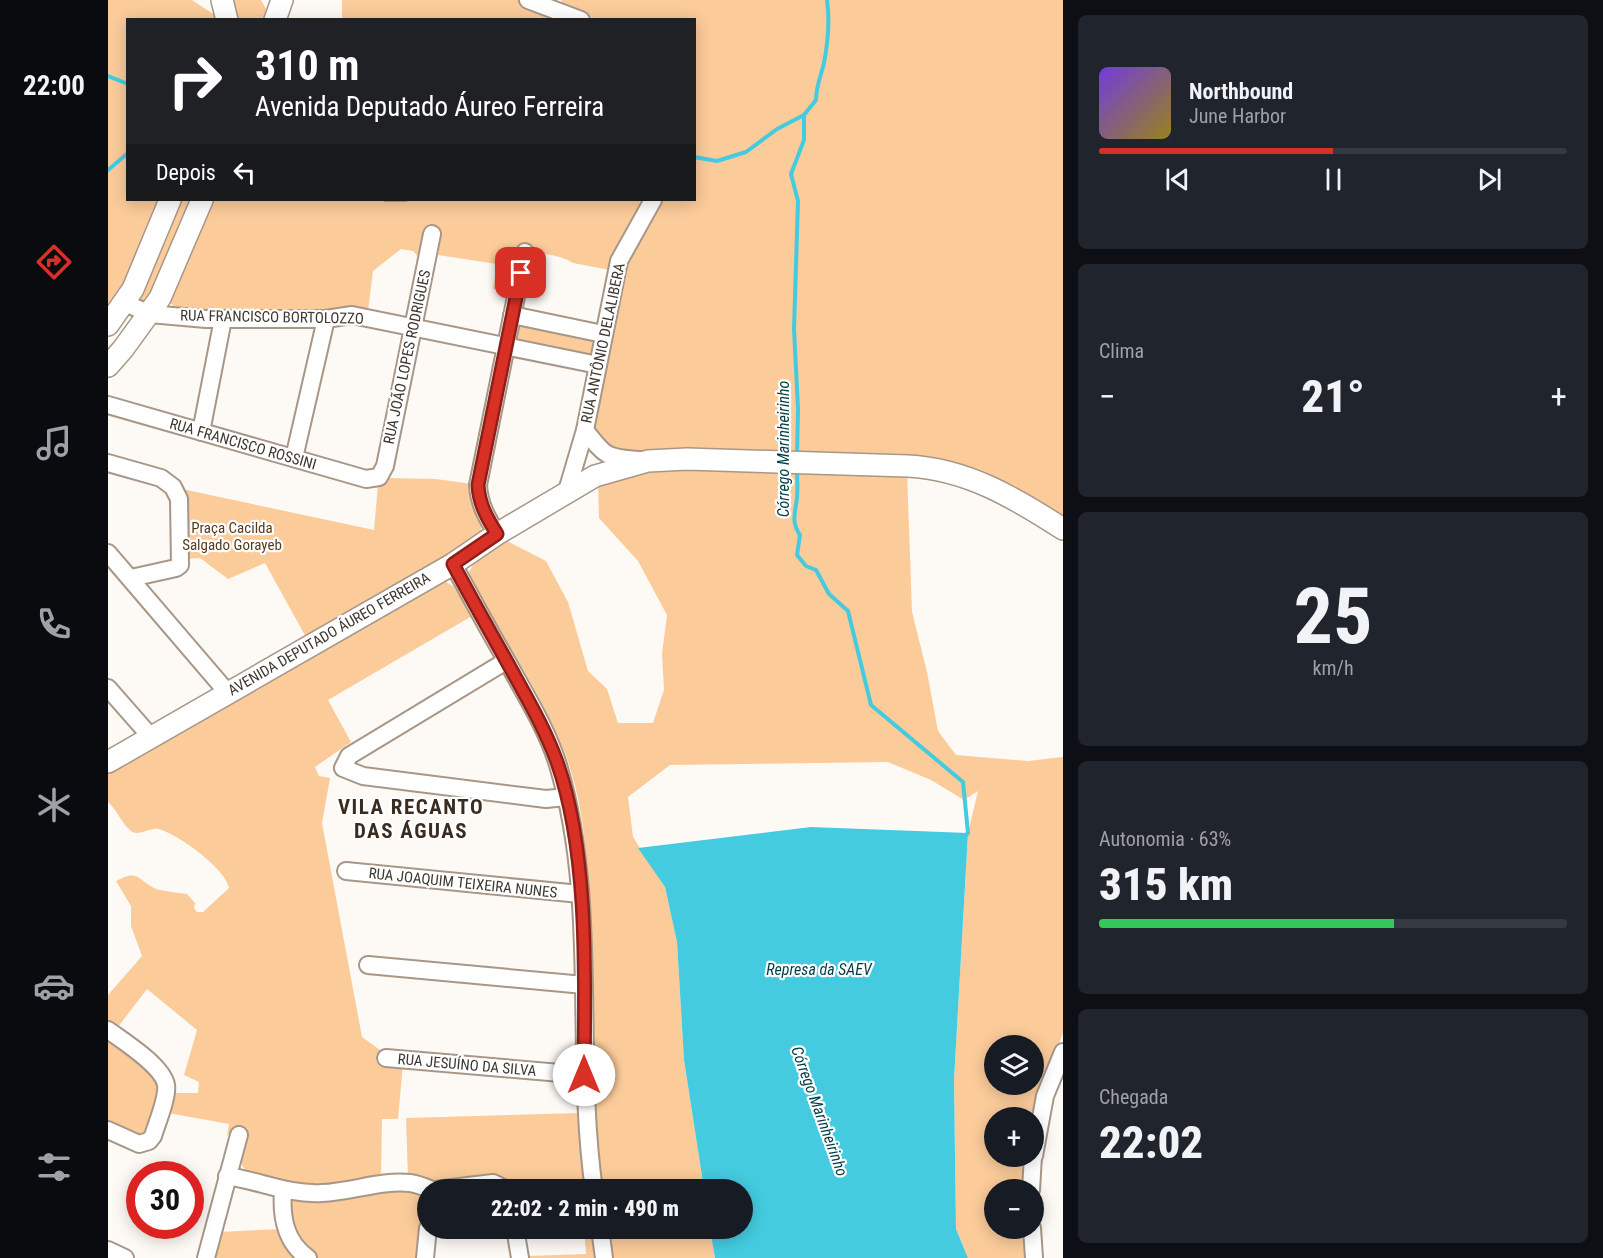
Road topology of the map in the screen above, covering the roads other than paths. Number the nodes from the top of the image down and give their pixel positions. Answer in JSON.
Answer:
{"nodes":[{"id":1,"x":222,"y":0,"type":"edge"},
{"id":2,"x":282,"y":0,"type":"edge"},
{"id":3,"x":528,"y":0,"type":"edge"},
{"id":4,"x":553,"y":4,"type":"edge"},
{"id":5,"x":226,"y":18,"type":"edge"},
{"id":6,"x":275,"y":18,"type":"edge"},
{"id":7,"x":578,"y":18,"type":"edge"},
{"id":8,"x":170,"y":201,"type":"edge"},
{"id":9,"x":202,"y":201,"type":"edge"},
{"id":10,"x":652,"y":201,"type":"edge"},
{"id":11,"x":432,"y":234,"type":"dead end"},
{"id":12,"x":525,"y":252,"type":"dead end"},
{"id":13,"x":125,"y":303,"type":"junction"},
{"id":14,"x":150,"y":314,"type":"junction"},
{"id":15,"x":512,"y":315,"type":"junction"},
{"id":16,"x":223,"y":319,"type":"junction"},
{"id":17,"x":326,"y":319,"type":"junction"},
{"id":18,"x":108,"y":325,"type":"edge"},
{"id":19,"x":414,"y":327,"type":"junction"},
{"id":20,"x":603,"y":334,"type":"junction"},
{"id":21,"x":506,"y":345,"type":"junction"},
{"id":22,"x":598,"y":365,"type":"junction"},
{"id":23,"x":108,"y":366,"type":"edge"},
{"id":24,"x":108,"y":405,"type":"edge"},
{"id":25,"x":585,"y":430,"type":"junction"},
{"id":26,"x":201,"y":432,"type":"junction"},
{"id":27,"x":294,"y":459,"type":"junction"},
{"id":28,"x":648,"y":460,"type":"junction"},
{"id":29,"x":108,"y":462,"type":"edge"},
{"id":30,"x":379,"y":477,"type":"joint"},
{"id":31,"x":567,"y":491,"type":"junction"},
{"id":32,"x":1063,"y":529,"type":"edge"},
{"id":33,"x":497,"y":534,"type":"junction"},
{"id":34,"x":108,"y":553,"type":"edge"},
{"id":35,"x":453,"y":564,"type":"junction"},
{"id":36,"x":131,"y":578,"type":"junction"},
{"id":37,"x":506,"y":661,"type":"junction"},
{"id":38,"x":108,"y":688,"type":"edge"},
{"id":39,"x":227,"y":692,"type":"junction"},
{"id":40,"x":151,"y":737,"type":"junction"},
{"id":41,"x":108,"y":762,"type":"edge"},
{"id":42,"x":566,"y":797,"type":"junction"},
{"id":43,"x":346,"y":871,"type":"dead end"},
{"id":44,"x":580,"y":894,"type":"junction"},
{"id":45,"x":368,"y":964,"type":"dead end"},
{"id":46,"x":584,"y":985,"type":"junction"},
{"id":47,"x":108,"y":1030,"type":"edge"},
{"id":48,"x":1063,"y":1052,"type":"edge"},
{"id":49,"x":386,"y":1058,"type":"dead end"},
{"id":50,"x":584,"y":1075,"type":"junction"},
{"id":51,"x":1043,"y":1107,"type":"edge"},
{"id":52,"x":108,"y":1130,"type":"edge"},
{"id":53,"x":238,"y":1135,"type":"dead end"},
{"id":54,"x":227,"y":1176,"type":"junction"},
{"id":55,"x":593,"y":1179,"type":"edge"},
{"id":56,"x":417,"y":1185,"type":"edge"},
{"id":57,"x":283,"y":1191,"type":"junction"},
{"id":58,"x":427,"y":1239,"type":"edge"},
{"id":59,"x":517,"y":1239,"type":"edge"},
{"id":60,"x":601,"y":1239,"type":"edge"},
{"id":61,"x":1033,"y":1239,"type":"edge"},
{"id":62,"x":108,"y":1250,"type":"edge"},
{"id":63,"x":125,"y":1258,"type":"edge"},
{"id":64,"x":206,"y":1258,"type":"edge"},
{"id":65,"x":308,"y":1258,"type":"edge"},
{"id":66,"x":425,"y":1258,"type":"edge"},
{"id":67,"x":520,"y":1258,"type":"edge"},
{"id":68,"x":604,"y":1258,"type":"edge"},
{"id":69,"x":1034,"y":1258,"type":"edge"}],
"edges":[{"from":1,"to":5,"type":"main road"},
{"from":2,"to":6,"type":"main road"},
{"from":3,"to":4,"type":"street"},
{"from":4,"to":7,"type":"street"},
{"from":8,"to":13,"type":"main road"},
{"from":9,"to":14,"type":"main road"},
{"from":10,"to":20,"type":"street","name":"RUA ANTÔNIO DELALIBERA"},
{"from":11,"to":19,"type":"street","name":"RUA JOÃO LOPES RODRIGUES"},
{"from":12,"to":15,"type":"street"},
{"from":13,"to":14,"type":"street","name":"RUA FRANCISCO BORTOLOZZO"},
{"from":13,"to":18,"type":"main road"},
{"from":14,"to":16,"type":"street","name":"RUA FRANCISCO BORTOLOZZO"},
{"from":14,"to":23,"type":"main road"},
{"from":15,"to":20,"type":"street"},
{"from":15,"to":21,"type":"street"},
{"from":16,"to":17,"type":"street","name":"RUA FRANCISCO BORTOLOZZO"},
{"from":16,"to":26,"type":"street"},
{"from":17,"to":19,"type":"street","name":"RUA FRANCISCO BORTOLOZZO"},
{"from":17,"to":27,"type":"street"},
{"from":19,"to":21,"type":"street","name":"RUA FRANCISCO BORTOLOZZO"},
{"from":19,"to":30,"type":"street","name":"RUA JOÃO LOPES RODRIGUES"},
{"from":20,"to":22,"type":"street","name":"RUA ANTÔNIO DELALIBERA"},
{"from":21,"to":22,"type":"street","name":"RUA FRANCISCO BORTOLOZZO"},
{"from":21,"to":33,"type":"street"},
{"from":22,"to":25,"type":"street","name":"RUA ANTÔNIO DELALIBERA"},
{"from":24,"to":26,"type":"street","name":"RUA FRANCISCO ROSSINI"},
{"from":25,"to":28,"type":"street"},
{"from":25,"to":31,"type":"street","name":"RUA ANTÔNIO DELALIBERA"},
{"from":26,"to":27,"type":"street","name":"RUA FRANCISCO ROSSINI"},
{"from":27,"to":30,"type":"street","name":"RUA FRANCISCO ROSSINI"},
{"from":28,"to":31,"type":"main road","name":"AVENIDA DEPUTADO ÁUREO FERREIRA"},
{"from":28,"to":32,"type":"main road","name":"AVENIDA DEPUTADO ÁUREO FERREIRA"},
{"from":29,"to":36,"type":"street"},
{"from":31,"to":33,"type":"main road","name":"AVENIDA DEPUTADO ÁUREO FERREIRA"},
{"from":33,"to":35,"type":"main road","name":"AVENIDA DEPUTADO ÁUREO FERREIRA"},
{"from":34,"to":36,"type":"street"},
{"from":35,"to":37,"type":"street"},
{"from":35,"to":39,"type":"main road","name":"AVENIDA DEPUTADO ÁUREO FERREIRA"},
{"from":36,"to":39,"type":"street"},
{"from":37,"to":42,"type":"street"},
{"from":37,"to":42,"type":"street"},
{"from":38,"to":40,"type":"street"},
{"from":39,"to":40,"type":"main road","name":"AVENIDA DEPUTADO ÁUREO FERREIRA"},
{"from":40,"to":41,"type":"main road","name":"AVENIDA DEPUTADO ÁUREO FERREIRA"},
{"from":42,"to":44,"type":"street"},
{"from":43,"to":44,"type":"street","name":"RUA JOAQUIM TEIXEIRA NUNES"},
{"from":44,"to":46,"type":"street"},
{"from":45,"to":46,"type":"street"},
{"from":46,"to":50,"type":"street"},
{"from":47,"to":52,"type":"street"},
{"from":48,"to":51,"type":"street"},
{"from":49,"to":50,"type":"street","name":"RUA JESUÍNO DA SILVA"},
{"from":50,"to":55,"type":"street"},
{"from":53,"to":54,"type":"street"},
{"from":54,"to":57,"type":"street"},
{"from":54,"to":64,"type":"street"},
{"from":56,"to":57,"type":"street"},
{"from":57,"to":65,"type":"street"},
{"from":58,"to":66,"type":"street"},
{"from":59,"to":67,"type":"street"},
{"from":60,"to":68,"type":"street"},
{"from":61,"to":69,"type":"street"},
{"from":62,"to":63,"type":"street"}]}
